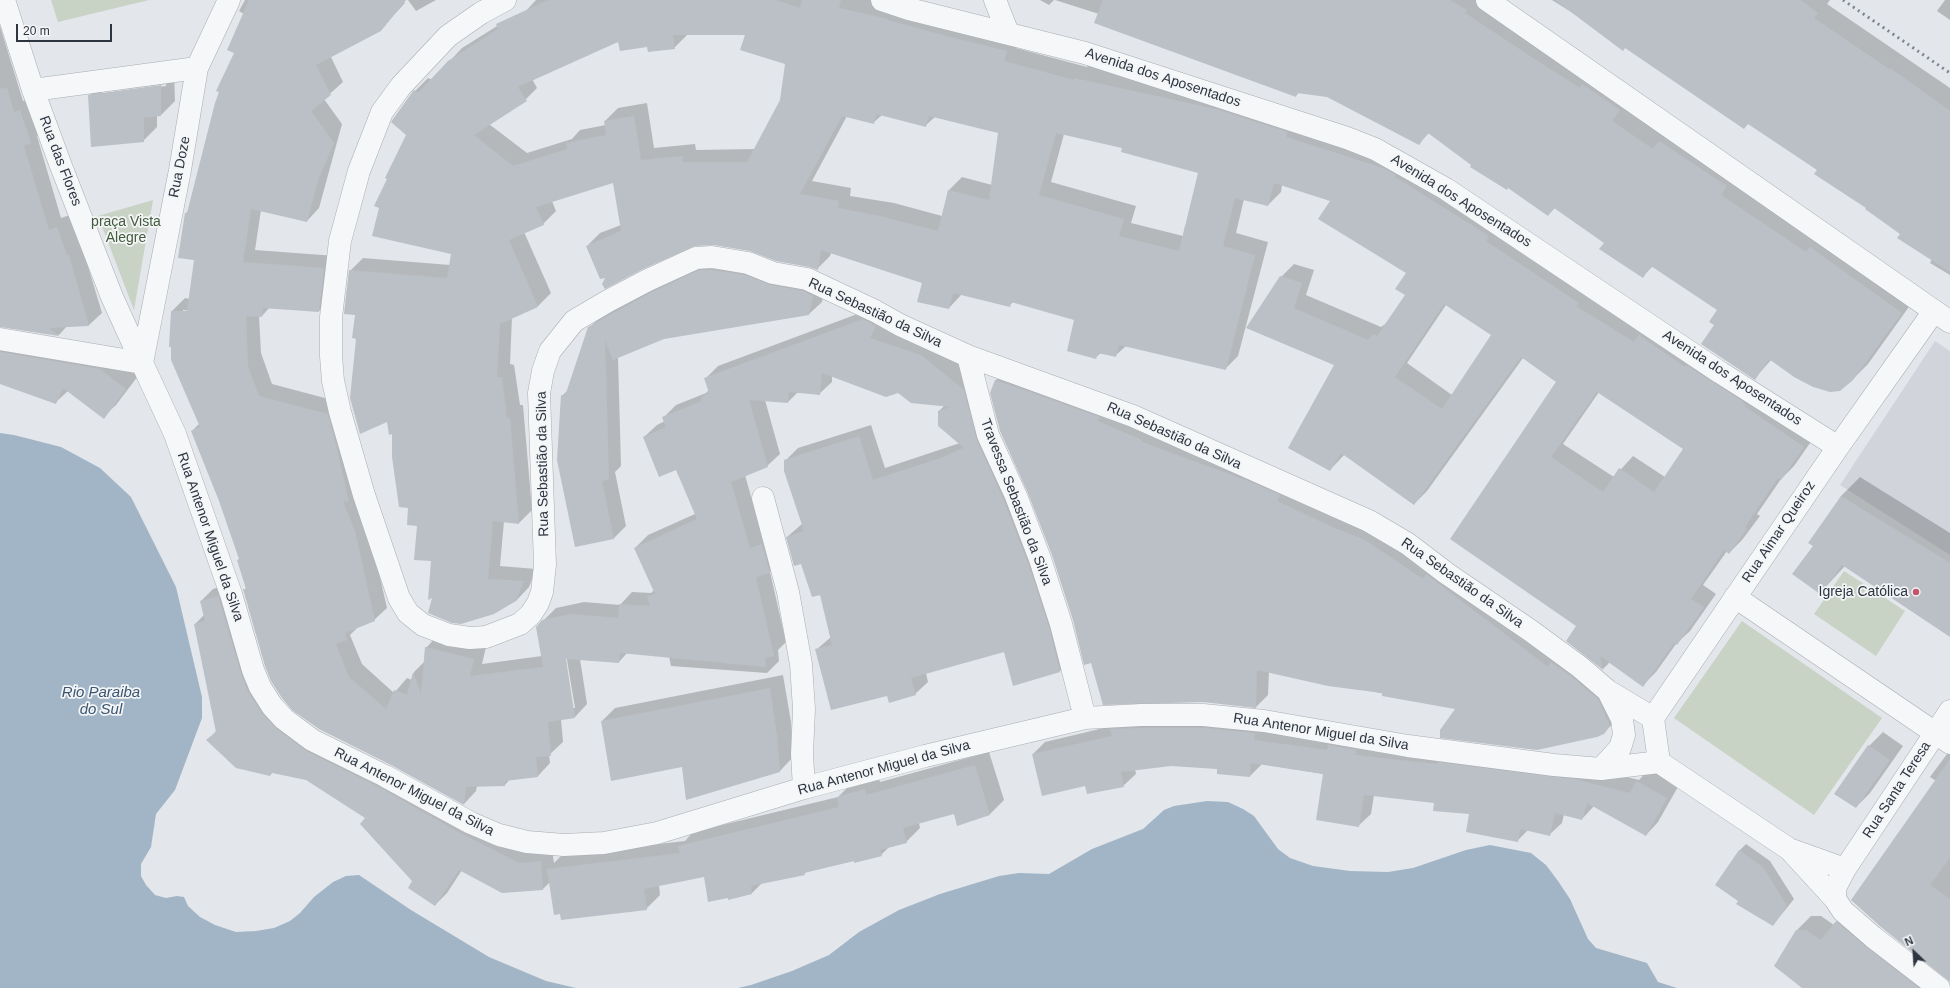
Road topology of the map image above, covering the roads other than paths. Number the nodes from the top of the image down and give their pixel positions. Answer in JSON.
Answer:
{"nodes":[{"id":1,"x":4,"y":0,"type":"edge"},
{"id":2,"x":229,"y":0,"type":"edge"},
{"id":3,"x":505,"y":0,"type":"edge"},
{"id":4,"x":882,"y":0,"type":"edge"},
{"id":5,"x":995,"y":0,"type":"edge"},
{"id":6,"x":1487,"y":0,"type":"edge"},
{"id":7,"x":1008,"y":33,"type":"junction"},
{"id":8,"x":197,"y":68,"type":"junction"},
{"id":9,"x":33,"y":90,"type":"junction"},
{"id":10,"x":1942,"y":317,"type":"edge"},
{"id":11,"x":0,"y":339,"type":"edge"},
{"id":12,"x":968,"y":356,"type":"junction"},
{"id":13,"x":142,"y":363,"type":"junction"},
{"id":14,"x":1838,"y":447,"type":"junction"},
{"id":15,"x":762,"y":498,"type":"dead end"},
{"id":16,"x":1735,"y":597,"type":"junction"},
{"id":17,"x":1608,"y":691,"type":"junction"},
{"id":18,"x":1950,"y":711,"type":"edge"},
{"id":19,"x":1085,"y":718,"type":"junction"},
{"id":20,"x":1653,"y":718,"type":"junction"},
{"id":21,"x":1942,"y":738,"type":"edge"},
{"id":22,"x":1659,"y":762,"type":"junction"},
{"id":23,"x":1601,"y":769,"type":"junction"},
{"id":24,"x":804,"y":788,"type":"junction"},
{"id":25,"x":1789,"y":849,"type":"junction"},
{"id":26,"x":1845,"y":869,"type":"junction"},
{"id":27,"x":1835,"y":899,"type":"junction"},
{"id":28,"x":1939,"y":988,"type":"edge"}],
"edges":[{"from":1,"to":9,"type":"street","name":"Rua das Flores"},
{"from":2,"to":8,"type":"street","name":"Rua Doze"},
{"from":3,"to":12,"type":"street","name":"Rua Sebastião da Silva"},
{"from":4,"to":7,"type":"street"},
{"from":5,"to":7,"type":"street"},
{"from":6,"to":10,"type":"street"},
{"from":7,"to":14,"type":"street","name":"Avenida dos Aposentados"},
{"from":8,"to":9,"type":"street"},
{"from":8,"to":13,"type":"street","name":"Rua Doze"},
{"from":9,"to":13,"type":"street","name":"Rua das Flores"},
{"from":10,"to":14,"type":"street","name":"Rua Aimar Queiroz"},
{"from":11,"to":13,"type":"street"},
{"from":12,"to":17,"type":"street","name":"Rua Sebastião da Silva"},
{"from":12,"to":19,"type":"street","name":"Travessa Sebastião da Silva"},
{"from":13,"to":24,"type":"street","name":"Rua Antenor Miguel da Silva"},
{"from":14,"to":16,"type":"street","name":"Rua Aimar Queiroz"},
{"from":15,"to":24,"type":"street"},
{"from":16,"to":20,"type":"street","name":"Rua Aimar Queiroz"},
{"from":16,"to":21,"type":"street"},
{"from":17,"to":20,"type":"street","name":"Rua Sebastião da Silva"},
{"from":17,"to":23,"type":"street"},
{"from":18,"to":21,"type":"street","name":"Rua Santa Teresa"},
{"from":19,"to":23,"type":"street","name":"Rua Antenor Miguel da Silva"},
{"from":19,"to":24,"type":"street","name":"Rua Antenor Miguel da Silva"},
{"from":20,"to":22,"type":"street"},
{"from":21,"to":26,"type":"street","name":"Rua Santa Teresa"},
{"from":22,"to":23,"type":"street","name":"Rua Antenor Miguel da Silva"},
{"from":22,"to":25,"type":"street"},
{"from":25,"to":26,"type":"street"},
{"from":25,"to":27,"type":"street"},
{"from":26,"to":27,"type":"street"},
{"from":27,"to":28,"type":"street"}]}
